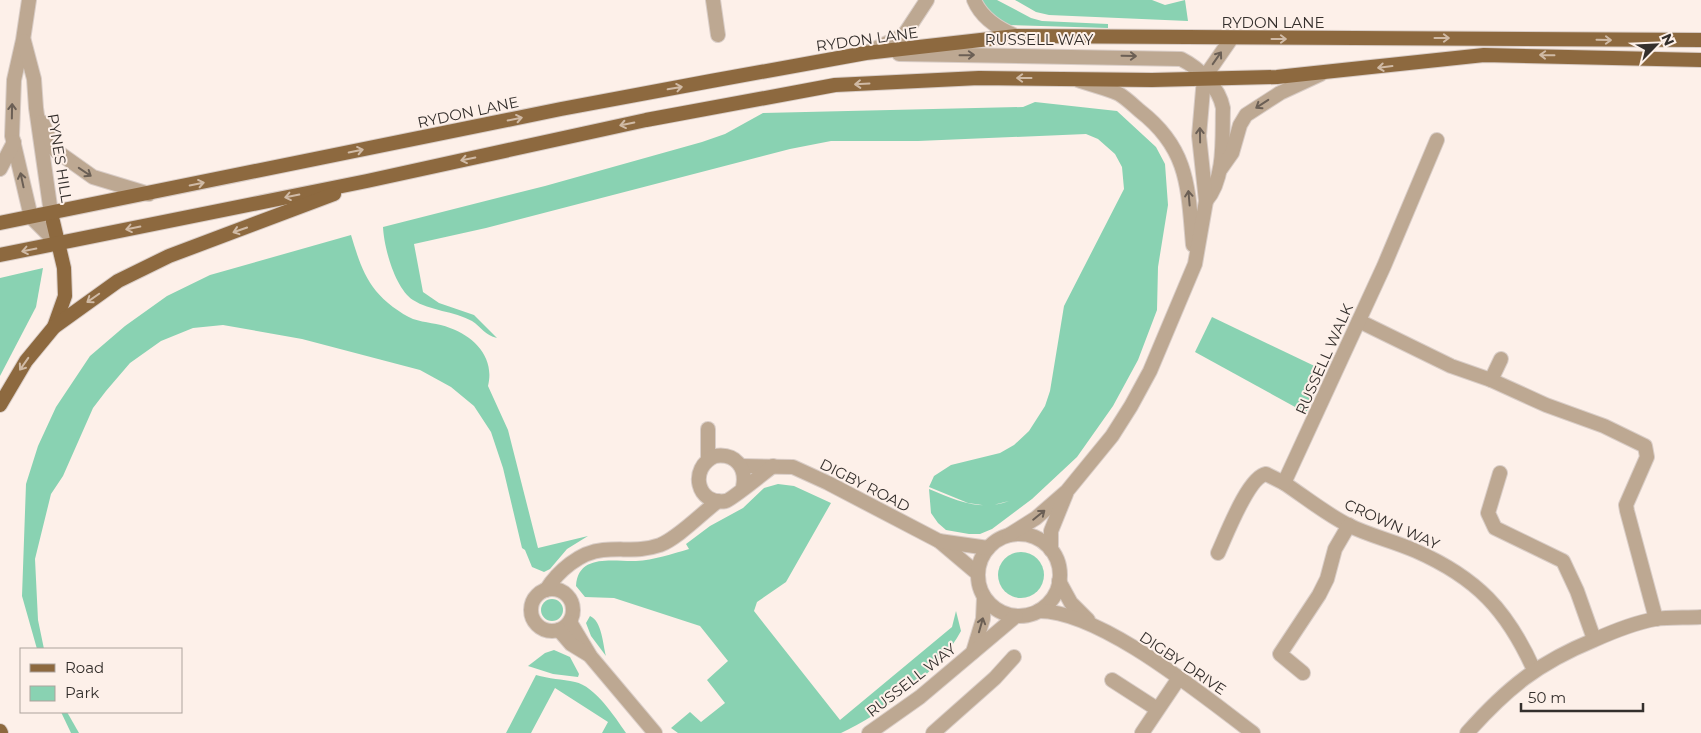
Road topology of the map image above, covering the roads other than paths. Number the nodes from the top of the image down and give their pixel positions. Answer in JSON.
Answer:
{"nodes":[{"id":1,"x":29,"y":0,"type":"edge"},
{"id":2,"x":713,"y":0,"type":"edge"},
{"id":3,"x":927,"y":0,"type":"edge"},
{"id":4,"x":974,"y":0,"type":"edge"},
{"id":5,"x":718,"y":35,"type":"dead end"},
{"id":6,"x":1016,"y":36,"type":"junction"},
{"id":7,"x":1231,"y":39,"type":"junction"},
{"id":8,"x":23,"y":40,"type":"junction"},
{"id":9,"x":1701,"y":40,"type":"edge"},
{"id":10,"x":866,"y":53,"type":"junction"},
{"id":11,"x":1701,"y":60,"type":"edge"},
{"id":12,"x":1321,"y":74,"type":"junction"},
{"id":13,"x":1073,"y":78,"type":"junction"},
{"id":14,"x":1204,"y":78,"type":"junction"},
{"id":15,"x":36,"y":108,"type":"junction"},
{"id":16,"x":1437,"y":140,"type":"dead end"},
{"id":17,"x":14,"y":142,"type":"junction"},
{"id":18,"x":0,"y":170,"type":"edge"},
{"id":19,"x":1220,"y":171,"type":"junction"},
{"id":20,"x":367,"y":181,"type":"junction"},
{"id":21,"x":149,"y":194,"type":"junction"},
{"id":22,"x":1206,"y":201,"type":"junction"},
{"id":23,"x":51,"y":213,"type":"junction"},
{"id":24,"x":31,"y":217,"type":"junction"},
{"id":25,"x":0,"y":223,"type":"edge"},
{"id":26,"x":58,"y":244,"type":"junction"},
{"id":27,"x":0,"y":255,"type":"edge"},
{"id":28,"x":1195,"y":264,"type":"junction"},
{"id":29,"x":1359,"y":320,"type":"junction"},
{"id":30,"x":54,"y":327,"type":"junction"},
{"id":31,"x":1501,"y":359,"type":"dead end"},
{"id":32,"x":1491,"y":380,"type":"junction"},
{"id":33,"x":0,"y":405,"type":"edge"},
{"id":34,"x":741,"y":466,"type":"junction"},
{"id":35,"x":773,"y":466,"type":"junction"},
{"id":36,"x":1500,"y":473,"type":"dead end"},
{"id":37,"x":1284,"y":483,"type":"junction"},
{"id":38,"x":742,"y":488,"type":"junction"},
{"id":39,"x":701,"y":489,"type":"junction"},
{"id":40,"x":1067,"y":491,"type":"junction"},
{"id":41,"x":718,"y":501,"type":"junction"},
{"id":42,"x":692,"y":522,"type":"junction"},
{"id":43,"x":1349,"y":525,"type":"junction"},
{"id":44,"x":1009,"y":535,"type":"junction"},
{"id":45,"x":939,"y":541,"type":"junction"},
{"id":46,"x":988,"y":548,"type":"junction"},
{"id":47,"x":1051,"y":550,"type":"junction"},
{"id":48,"x":1218,"y":553,"type":"dead end"},
{"id":49,"x":570,"y":564,"type":"junction"},
{"id":50,"x":978,"y":574,"type":"junction"},
{"id":51,"x":1059,"y":581,"type":"junction"},
{"id":52,"x":546,"y":590,"type":"junction"},
{"id":53,"x":564,"y":592,"type":"junction"},
{"id":54,"x":984,"y":597,"type":"junction"},
{"id":55,"x":1039,"y":611,"type":"junction"},
{"id":56,"x":1016,"y":616,"type":"junction"},
{"id":57,"x":1701,"y":617,"type":"edge"},
{"id":58,"x":1656,"y":619,"type":"junction"},
{"id":59,"x":1092,"y":624,"type":"junction"},
{"id":60,"x":565,"y":626,"type":"junction"},
{"id":61,"x":1594,"y":640,"type":"junction"},
{"id":62,"x":972,"y":652,"type":"junction"},
{"id":63,"x":1014,"y":657,"type":"dead end"},
{"id":64,"x":1534,"y":670,"type":"junction"},
{"id":65,"x":1303,"y":673,"type":"dead end"},
{"id":66,"x":1179,"y":678,"type":"junction"},
{"id":67,"x":1112,"y":680,"type":"dead end"},
{"id":68,"x":1157,"y":709,"type":"junction"},
{"id":69,"x":653,"y":732,"type":"edge"},
{"id":70,"x":869,"y":733,"type":"edge"},
{"id":71,"x":933,"y":733,"type":"edge"},
{"id":72,"x":1142,"y":733,"type":"edge"},
{"id":73,"x":1253,"y":733,"type":"edge"},
{"id":74,"x":1467,"y":733,"type":"edge"}],
"edges":[{"from":1,"to":8,"type":"street","name":"PYNES HILL"},
{"from":2,"to":5,"type":"street"},
{"from":3,"to":10,"type":"street"},
{"from":4,"to":6,"type":"street"},
{"from":6,"to":7,"type":"main road","name":"RYDON LANE"},
{"from":6,"to":10,"type":"main road","name":"RYDON LANE"},
{"from":7,"to":9,"type":"main road","name":"RYDON LANE","one_way":true},
{"from":14,"to":7,"type":"street","name":"RUSSELL WAY","one_way":true},
{"from":8,"to":15,"type":"street","name":"PYNES HILL"},
{"from":17,"to":8,"type":"street","name":"PYNES HILL","one_way":true},
{"from":10,"to":14,"type":"street","name":"RUSSELL WAY","one_way":true},
{"from":21,"to":10,"type":"main road","name":"RYDON LANE","one_way":true},
{"from":11,"to":12,"type":"main road","one_way":true},
{"from":12,"to":14,"type":"main road"},
{"from":12,"to":19,"type":"street","name":"RUSSELL WAY","one_way":true},
{"from":13,"to":14,"type":"main road"},
{"from":13,"to":20,"type":"main road","one_way":true},
{"from":28,"to":13,"type":"street","name":"RUSSELL WAY","one_way":true},
{"from":14,"to":19,"type":"street","name":"RUSSELL WAY"},
{"from":22,"to":14,"type":"street","name":"RUSSELL WAY","one_way":true},
{"from":15,"to":21,"type":"street","name":"PYNES HILL","one_way":true},
{"from":15,"to":23,"type":"street","name":"PYNES HILL"},
{"from":16,"to":29,"type":"street","name":"RUSSELL WALK"},
{"from":17,"to":18,"type":"street","name":"PYNES HILL"},
{"from":24,"to":17,"type":"street","name":"PYNES HILL","one_way":true},
{"from":19,"to":22,"type":"street","name":"RUSSELL WAY"},
{"from":20,"to":26,"type":"main road","one_way":true},
{"from":20,"to":30,"type":"main road","one_way":true},
{"from":21,"to":23,"type":"main road","name":"RYDON LANE"},
{"from":22,"to":28,"type":"street","name":"RUSSELL WAY"},
{"from":23,"to":24,"type":"main road","name":"RYDON LANE"},
{"from":23,"to":26,"type":"main road"},
{"from":24,"to":25,"type":"main road","name":"RYDON LANE"},
{"from":24,"to":26,"type":"street"},
{"from":26,"to":27,"type":"main road","one_way":true},
{"from":26,"to":30,"type":"main road"},
{"from":28,"to":40,"type":"street","name":"RUSSELL WAY"},
{"from":29,"to":32,"type":"street"},
{"from":29,"to":37,"type":"street","name":"RUSSELL WALK"},
{"from":30,"to":33,"type":"main road","one_way":true},
{"from":31,"to":32,"type":"street"},
{"from":32,"to":58,"type":"street"},
{"from":34,"to":35,"type":"street","name":"DIGBY ROAD"},
{"from":34,"to":38,"type":"street"},
{"from":34,"to":39,"type":"street"},
{"from":35,"to":38,"type":"street"},
{"from":35,"to":45,"type":"street","name":"DIGBY ROAD"},
{"from":36,"to":61,"type":"street"},
{"from":37,"to":43,"type":"street","name":"CROWN WAY"},
{"from":37,"to":48,"type":"street"},
{"from":38,"to":41,"type":"street"},
{"from":39,"to":41,"type":"street"},
{"from":39,"to":42,"type":"street"},
{"from":44,"to":40,"type":"street","name":"RUSSELL WAY","one_way":true},
{"from":40,"to":47,"type":"street","name":"RUSSELL WAY"},
{"from":41,"to":42,"type":"street"},
{"from":42,"to":49,"type":"street"},
{"from":43,"to":64,"type":"street","name":"CROWN WAY"},
{"from":43,"to":65,"type":"street"},
{"from":44,"to":46,"type":"street"},
{"from":44,"to":47,"type":"street"},
{"from":45,"to":46,"type":"street","name":"DIGBY ROAD"},
{"from":45,"to":50,"type":"street","name":"DIGBY ROAD"},
{"from":46,"to":50,"type":"street"},
{"from":47,"to":51,"type":"street"},
{"from":49,"to":52,"type":"street"},
{"from":49,"to":53,"type":"street"},
{"from":50,"to":54,"type":"street"},
{"from":51,"to":55,"type":"street"},
{"from":51,"to":59,"type":"street","name":"DIGBY DRIVE"},
{"from":52,"to":53,"type":"street"},
{"from":52,"to":60,"type":"street"},
{"from":53,"to":60,"type":"street"},
{"from":54,"to":56,"type":"street"},
{"from":62,"to":54,"type":"street","name":"RUSSELL WAY","one_way":true},
{"from":55,"to":56,"type":"street"},
{"from":55,"to":59,"type":"street","name":"DIGBY DRIVE"},
{"from":56,"to":62,"type":"street","name":"RUSSELL WAY"},
{"from":57,"to":58,"type":"street"},
{"from":58,"to":61,"type":"street"},
{"from":59,"to":66,"type":"street","name":"DIGBY DRIVE"},
{"from":60,"to":69,"type":"street"},
{"from":61,"to":64,"type":"street"},
{"from":62,"to":70,"type":"street","name":"RUSSELL WAY"},
{"from":63,"to":71,"type":"street"},
{"from":64,"to":74,"type":"street"},
{"from":66,"to":68,"type":"street"},
{"from":66,"to":73,"type":"street","name":"DIGBY DRIVE"},
{"from":67,"to":68,"type":"street"},
{"from":68,"to":72,"type":"street"}]}
